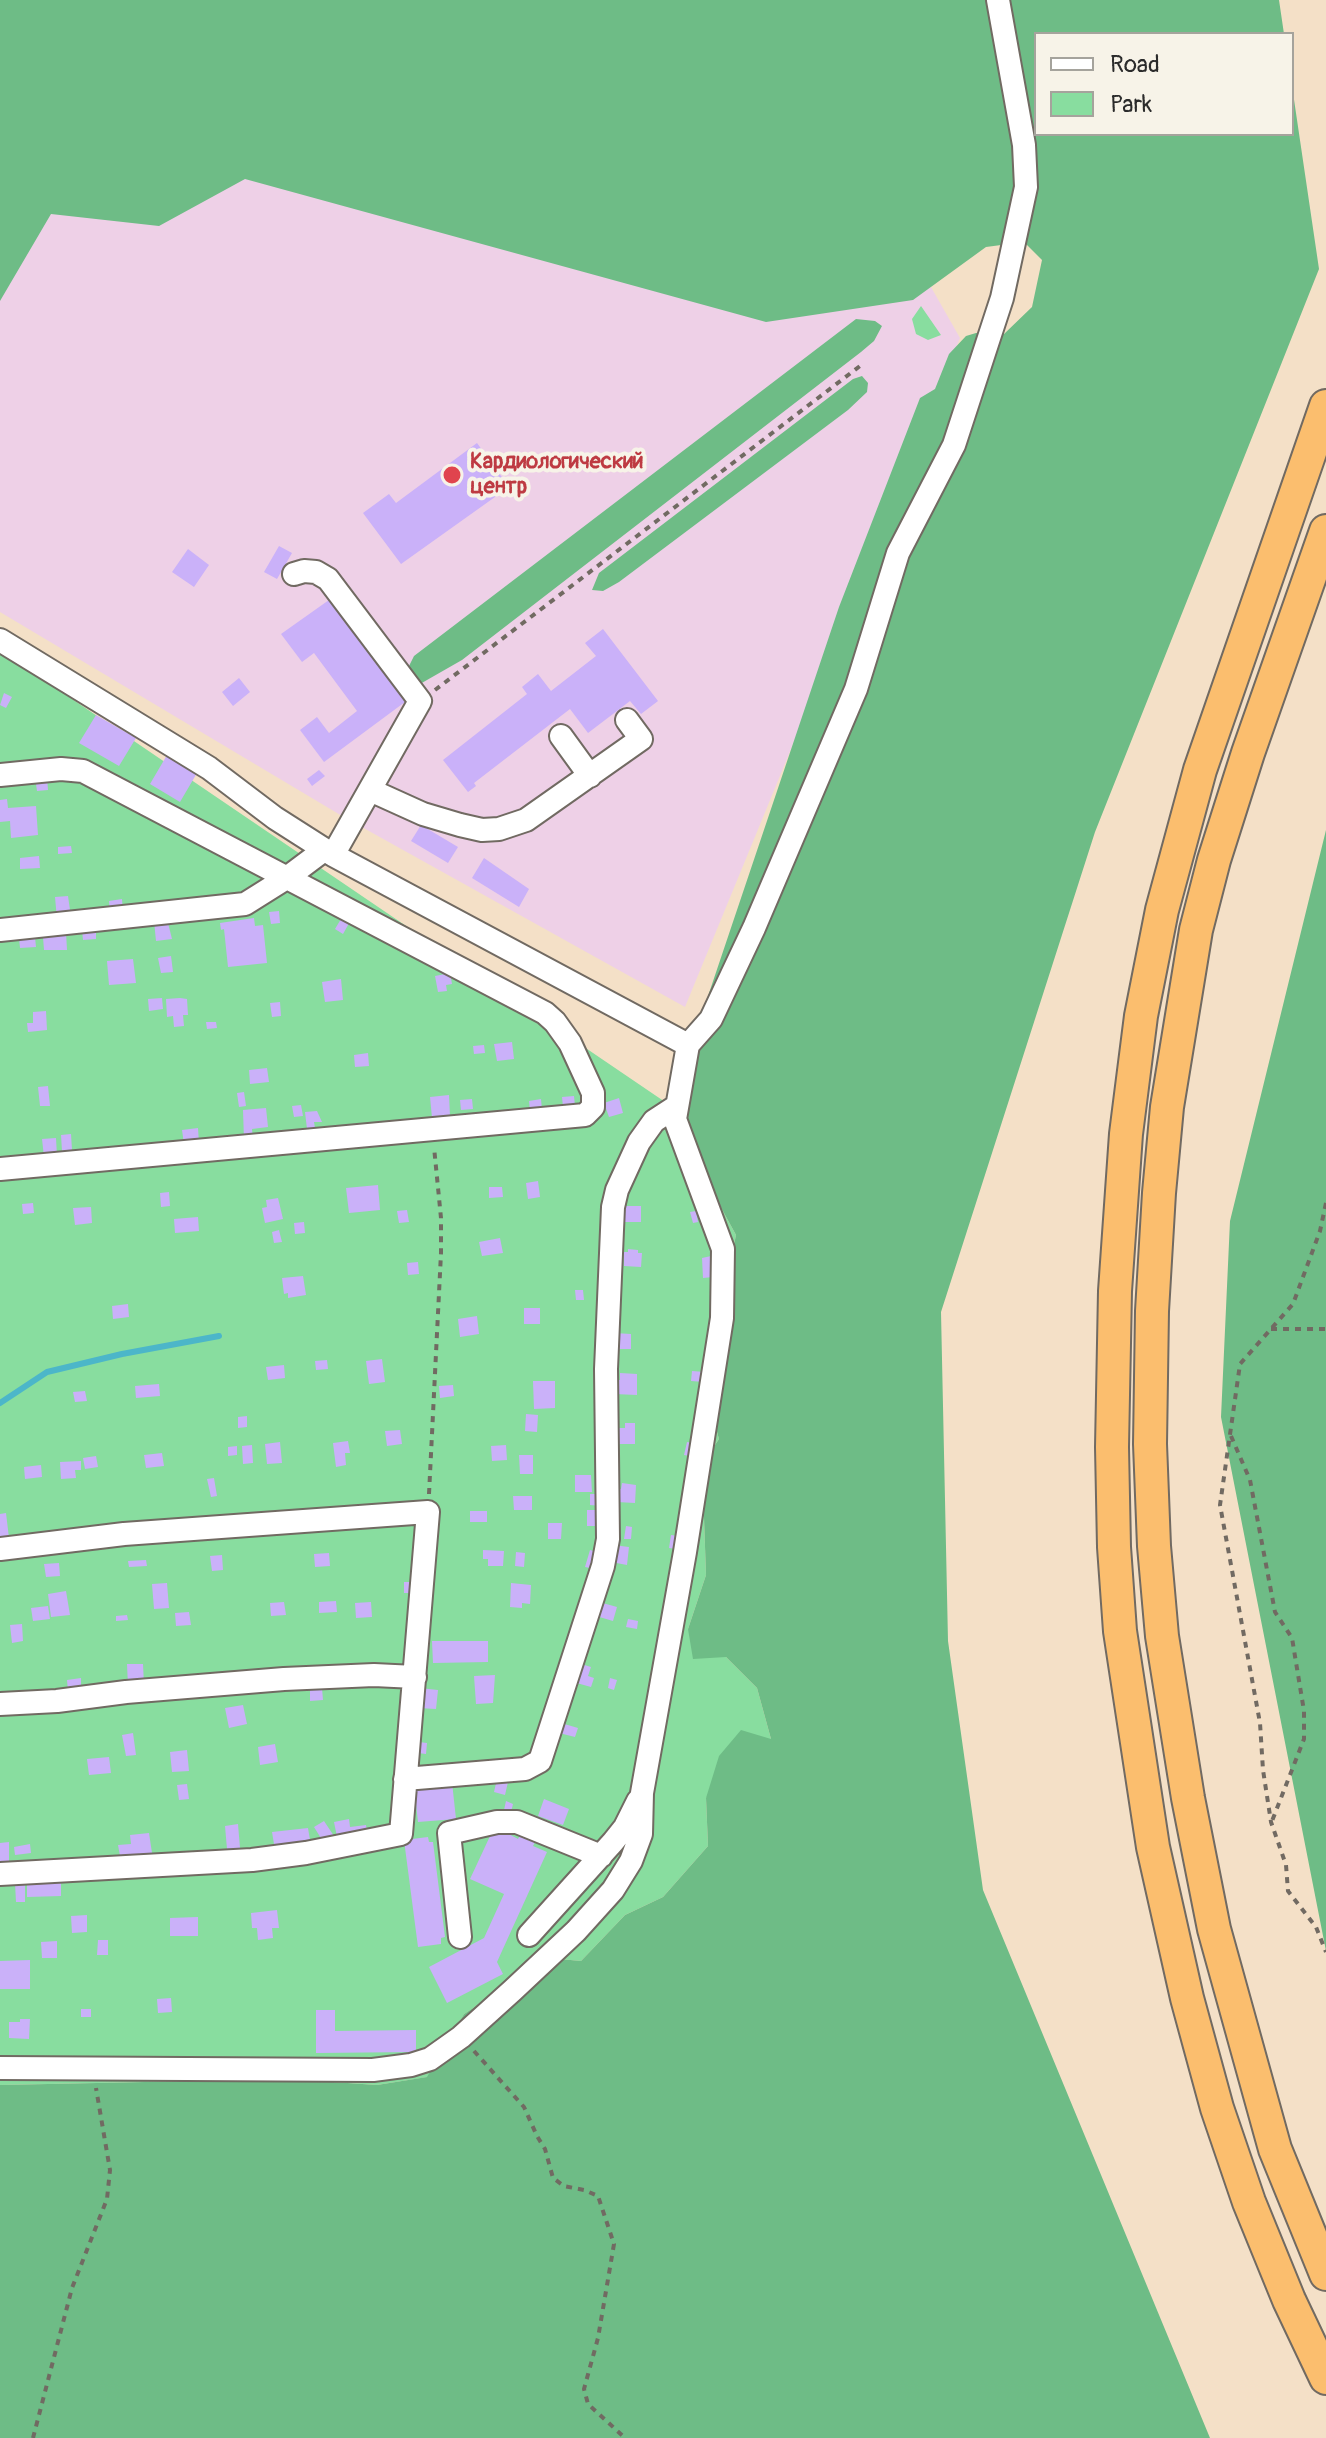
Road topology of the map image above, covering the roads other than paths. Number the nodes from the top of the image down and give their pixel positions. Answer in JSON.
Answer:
{"nodes":[{"id":1,"x":998,"y":0,"type":"edge"},
{"id":2,"x":1326,"y":406,"type":"edge"},
{"id":3,"x":1326,"y":531,"type":"edge"},
{"id":4,"x":294,"y":574,"type":"dead end"},
{"id":5,"x":0,"y":640,"type":"edge"},
{"id":6,"x":627,"y":720,"type":"dead end"},
{"id":7,"x":561,"y":736,"type":"dead end"},
{"id":8,"x":0,"y":775,"type":"edge"},
{"id":9,"x":590,"y":776,"type":"junction"},
{"id":10,"x":370,"y":790,"type":"junction"},
{"id":11,"x":328,"y":853,"type":"junction"},
{"id":12,"x":288,"y":877,"type":"junction"},
{"id":13,"x":0,"y":930,"type":"edge"},
{"id":14,"x":688,"y":1045,"type":"junction"},
{"id":15,"x":677,"y":1106,"type":"junction"},
{"id":16,"x":0,"y":1169,"type":"edge"},
{"id":17,"x":0,"y":1549,"type":"edge"},
{"id":18,"x":415,"y":1677,"type":"junction"},
{"id":19,"x":0,"y":1704,"type":"edge"},
{"id":20,"x":405,"y":1779,"type":"junction"},
{"id":21,"x":642,"y":1793,"type":"junction"},
{"id":22,"x":601,"y":1856,"type":"junction"},
{"id":23,"x":0,"y":1874,"type":"edge"},
{"id":24,"x":529,"y":1935,"type":"dead end"},
{"id":25,"x":460,"y":1937,"type":"dead end"},
{"id":26,"x":0,"y":2068,"type":"edge"},
{"id":27,"x":1326,"y":2274,"type":"edge"},
{"id":28,"x":1326,"y":2378,"type":"edge"}],
"edges":[{"from":1,"to":14,"type":"lane"},
{"from":2,"to":28,"type":"highway"},
{"from":3,"to":27,"type":"highway"},
{"from":4,"to":10,"type":"lane"},
{"from":5,"to":11,"type":"lane"},
{"from":6,"to":9,"type":"lane"},
{"from":7,"to":9,"type":"lane"},
{"from":8,"to":12,"type":"lane"},
{"from":9,"to":10,"type":"lane"},
{"from":10,"to":11,"type":"lane"},
{"from":11,"to":12,"type":"lane"},
{"from":11,"to":14,"type":"lane"},
{"from":12,"to":13,"type":"lane"},
{"from":12,"to":16,"type":"lane"},
{"from":14,"to":15,"type":"lane"},
{"from":15,"to":20,"type":"lane"},
{"from":15,"to":21,"type":"lane"},
{"from":17,"to":18,"type":"lane"},
{"from":18,"to":19,"type":"lane"},
{"from":18,"to":20,"type":"lane"},
{"from":20,"to":23,"type":"lane"},
{"from":21,"to":22,"type":"lane"},
{"from":21,"to":26,"type":"lane"},
{"from":22,"to":24,"type":"lane"},
{"from":22,"to":25,"type":"lane"}]}
